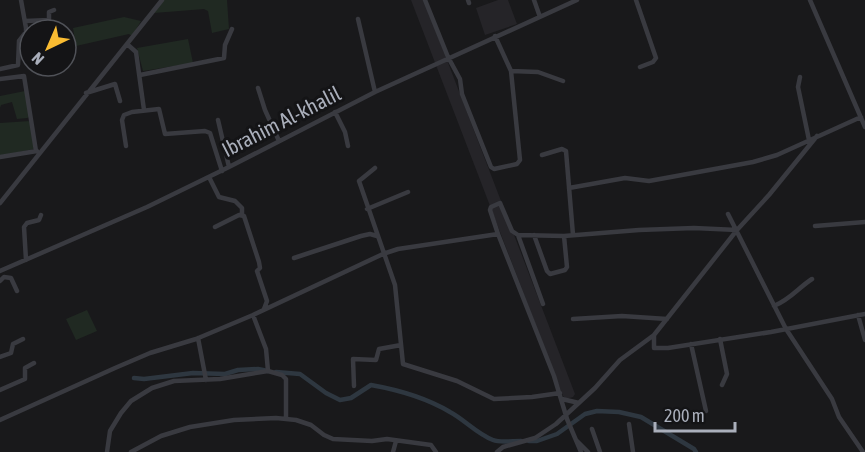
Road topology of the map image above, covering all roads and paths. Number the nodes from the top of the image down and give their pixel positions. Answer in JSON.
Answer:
{"nodes":[{"id":1,"x":21,"y":0,"type":"edge"},
{"id":2,"x":162,"y":0,"type":"edge"},
{"id":3,"x":425,"y":0,"type":"edge"},
{"id":4,"x":534,"y":0,"type":"edge"},
{"id":5,"x":577,"y":0,"type":"edge"},
{"id":6,"x":636,"y":0,"type":"edge"},
{"id":7,"x":810,"y":0,"type":"edge"},
{"id":8,"x":54,"y":10,"type":"dead end"},
{"id":9,"x":540,"y":17,"type":"junction"},
{"id":10,"x":24,"y":18,"type":"edge"},
{"id":11,"x":49,"y":18,"type":"edge"},
{"id":12,"x":358,"y":19,"type":"dead end"},
{"id":13,"x":232,"y":29,"type":"dead end"},
{"id":14,"x":495,"y":36,"type":"junction"},
{"id":15,"x":127,"y":44,"type":"junction"},
{"id":16,"x":448,"y":57,"type":"junction"},
{"id":17,"x":18,"y":64,"type":"edge"},
{"id":18,"x":640,"y":67,"type":"dead end"},
{"id":19,"x":0,"y":69,"type":"edge"},
{"id":20,"x":511,"y":71,"type":"junction"},
{"id":21,"x":140,"y":75,"type":"junction"},
{"id":22,"x":800,"y":78,"type":"dead end"},
{"id":23,"x":0,"y":79,"type":"edge"},
{"id":24,"x":563,"y":81,"type":"dead end"},
{"id":25,"x":258,"y":88,"type":"dead end"},
{"id":26,"x":375,"y":92,"type":"junction"},
{"id":27,"x":86,"y":93,"type":"junction"},
{"id":28,"x":120,"y":101,"type":"dead end"},
{"id":29,"x":144,"y":110,"type":"junction"},
{"id":30,"x":335,"y":112,"type":"junction"},
{"id":31,"x":861,"y":117,"type":"junction"},
{"id":32,"x":218,"y":120,"type":"dead end"},
{"id":33,"x":865,"y":127,"type":"edge"},
{"id":34,"x":817,"y":136,"type":"junction"},
{"id":35,"x":809,"y":140,"type":"junction"},
{"id":36,"x":279,"y":141,"type":"junction"},
{"id":37,"x":126,"y":146,"type":"dead end"},
{"id":38,"x":348,"y":146,"type":"dead end"},
{"id":39,"x":38,"y":152,"type":"junction"},
{"id":40,"x":542,"y":155,"type":"dead end"},
{"id":41,"x":0,"y":157,"type":"edge"},
{"id":42,"x":229,"y":167,"type":"junction"},
{"id":43,"x":375,"y":168,"type":"dead end"},
{"id":44,"x":222,"y":171,"type":"junction"},
{"id":45,"x":208,"y":177,"type":"junction"},
{"id":46,"x":569,"y":188,"type":"junction"},
{"id":47,"x":408,"y":192,"type":"dead end"},
{"id":48,"x":0,"y":203,"type":"edge"},
{"id":49,"x":368,"y":209,"type":"junction"},
{"id":50,"x":728,"y":214,"type":"dead end"},
{"id":51,"x":41,"y":215,"type":"dead end"},
{"id":52,"x":242,"y":215,"type":"junction"},
{"id":53,"x":865,"y":222,"type":"edge"},
{"id":54,"x":815,"y":226,"type":"dead end"},
{"id":55,"x":215,"y":227,"type":"dead end"},
{"id":56,"x":737,"y":230,"type":"junction"},
{"id":57,"x":498,"y":234,"type":"junction"},
{"id":58,"x":518,"y":235,"type":"junction"},
{"id":59,"x":534,"y":235,"type":"junction"},
{"id":60,"x":573,"y":235,"type":"junction"},
{"id":61,"x":377,"y":236,"type":"junction"},
{"id":62,"x":564,"y":236,"type":"junction"},
{"id":63,"x":383,"y":254,"type":"junction"},
{"id":64,"x":294,"y":258,"type":"dead end"},
{"id":65,"x":26,"y":260,"type":"junction"},
{"id":66,"x":0,"y":271,"type":"edge"},
{"id":67,"x":812,"y":279,"type":"dead end"},
{"id":68,"x":0,"y":281,"type":"edge"},
{"id":69,"x":17,"y":291,"type":"dead end"},
{"id":70,"x":543,"y":304,"type":"dead end"},
{"id":71,"x":774,"y":306,"type":"junction"},
{"id":72,"x":264,"y":309,"type":"junction"},
{"id":73,"x":865,"y":314,"type":"edge"},
{"id":74,"x":253,"y":315,"type":"junction"},
{"id":75,"x":858,"y":315,"type":"junction"},
{"id":76,"x":573,"y":319,"type":"dead end"},
{"id":77,"x":667,"y":319,"type":"junction"},
{"id":78,"x":786,"y":329,"type":"junction"},
{"id":79,"x":654,"y":335,"type":"junction"},
{"id":80,"x":198,"y":338,"type":"junction"},
{"id":81,"x":23,"y":339,"type":"dead end"},
{"id":82,"x":720,"y":339,"type":"junction"},
{"id":83,"x":865,"y":340,"type":"edge"},
{"id":84,"x":691,"y":344,"type":"junction"},
{"id":85,"x":401,"y":345,"type":"junction"},
{"id":86,"x":0,"y":357,"type":"edge"},
{"id":87,"x":34,"y":363,"type":"dead end"},
{"id":88,"x":268,"y":371,"type":"junction"},
{"id":89,"x":206,"y":380,"type":"junction"},
{"id":90,"x":722,"y":385,"type":"dead end"},
{"id":91,"x":354,"y":386,"type":"dead end"},
{"id":92,"x":0,"y":390,"type":"edge"},
{"id":93,"x":560,"y":393,"type":"junction"},
{"id":94,"x":562,"y":399,"type":"junction"},
{"id":95,"x":579,"y":403,"type":"junction"},
{"id":96,"x":706,"y":411,"type":"dead end"},
{"id":97,"x":566,"y":415,"type":"junction"},
{"id":98,"x":286,"y":418,"type":"junction"},
{"id":99,"x":0,"y":420,"type":"edge"},
{"id":100,"x":629,"y":424,"type":"dead end"},
{"id":101,"x":592,"y":429,"type":"dead end"},
{"id":102,"x":575,"y":439,"type":"junction"},
{"id":103,"x":396,"y":441,"type":"junction"},
{"id":104,"x":107,"y":452,"type":"edge"},
{"id":105,"x":131,"y":452,"type":"edge"},
{"id":106,"x":393,"y":452,"type":"edge"},
{"id":107,"x":436,"y":452,"type":"edge"},
{"id":108,"x":497,"y":452,"type":"edge"},
{"id":109,"x":581,"y":452,"type":"edge"},
{"id":110,"x":588,"y":452,"type":"edge"},
{"id":111,"x":600,"y":452,"type":"edge"},
{"id":112,"x":633,"y":452,"type":"edge"},
{"id":113,"x":862,"y":452,"type":"edge"}],
"edges":[{"from":1,"to":10,"type":"street"},
{"from":2,"to":15,"type":"street"},
{"from":3,"to":16,"type":"street"},
{"from":4,"to":9,"type":"street"},
{"from":5,"to":9,"type":"street","name":"Ibrahim Al-khalil"},
{"from":6,"to":18,"type":"street"},
{"from":7,"to":31,"type":"street"},
{"from":8,"to":11,"type":"street"},
{"from":9,"to":14,"type":"street","name":"Ibrahim Al-khalil"},
{"from":12,"to":26,"type":"street"},
{"from":13,"to":21,"type":"street"},
{"from":14,"to":16,"type":"street","name":"Ibrahim Al-khalil"},
{"from":14,"to":20,"type":"street"},
{"from":15,"to":21,"type":"street"},
{"from":15,"to":27,"type":"street"},
{"from":16,"to":20,"type":"street"},
{"from":16,"to":26,"type":"street","name":"Ibrahim Al-khalil"},
{"from":17,"to":19,"type":"street"},
{"from":20,"to":24,"type":"street"},
{"from":21,"to":29,"type":"street"},
{"from":22,"to":35,"type":"street"},
{"from":23,"to":39,"type":"street"},
{"from":25,"to":36,"type":"street"},
{"from":26,"to":30,"type":"street","name":"Ibrahim Al-khalil"},
{"from":27,"to":28,"type":"street"},
{"from":27,"to":39,"type":"street"},
{"from":29,"to":37,"type":"street"},
{"from":29,"to":44,"type":"street"},
{"from":30,"to":36,"type":"street","name":"Ibrahim Al-khalil"},
{"from":30,"to":38,"type":"street"},
{"from":31,"to":33,"type":"street"},
{"from":31,"to":34,"type":"street"},
{"from":32,"to":42,"type":"street"},
{"from":34,"to":35,"type":"street"},
{"from":34,"to":56,"type":"street"},
{"from":35,"to":46,"type":"street"},
{"from":36,"to":42,"type":"street","name":"Ibrahim Al-khalil"},
{"from":39,"to":41,"type":"street"},
{"from":39,"to":48,"type":"street"},
{"from":40,"to":46,"type":"street"},
{"from":42,"to":44,"type":"street","name":"Ibrahim Al-khalil"},
{"from":43,"to":49,"type":"street"},
{"from":44,"to":45,"type":"street","name":"Ibrahim Al-khalil"},
{"from":45,"to":52,"type":"street"},
{"from":45,"to":65,"type":"street","name":"Ibrahim Al-khalil"},
{"from":46,"to":60,"type":"street"},
{"from":47,"to":49,"type":"street"},
{"from":49,"to":61,"type":"street"},
{"from":50,"to":56,"type":"street"},
{"from":51,"to":65,"type":"street"},
{"from":52,"to":55,"type":"street"},
{"from":52,"to":72,"type":"street"},
{"from":53,"to":54,"type":"street"},
{"from":56,"to":60,"type":"street"},
{"from":56,"to":71,"type":"street"},
{"from":56,"to":77,"type":"street"},
{"from":57,"to":58,"type":"street"},
{"from":57,"to":63,"type":"street"},
{"from":57,"to":93,"type":"street"},
{"from":58,"to":59,"type":"street"},
{"from":58,"to":70,"type":"street"},
{"from":59,"to":62,"type":"street"},
{"from":59,"to":62,"type":"street"},
{"from":60,"to":62,"type":"street"},
{"from":61,"to":63,"type":"street"},
{"from":61,"to":64,"type":"street"},
{"from":63,"to":72,"type":"street"},
{"from":63,"to":85,"type":"street"},
{"from":65,"to":66,"type":"street","name":"Ibrahim Al-khalil"},
{"from":67,"to":71,"type":"street"},
{"from":68,"to":69,"type":"street"},
{"from":71,"to":78,"type":"street"},
{"from":72,"to":74,"type":"street"},
{"from":73,"to":75,"type":"street"},
{"from":74,"to":80,"type":"street"},
{"from":74,"to":88,"type":"street"},
{"from":75,"to":78,"type":"street"},
{"from":75,"to":83,"type":"street"},
{"from":76,"to":77,"type":"street"},
{"from":77,"to":79,"type":"street"},
{"from":78,"to":82,"type":"street"},
{"from":78,"to":113,"type":"street"},
{"from":79,"to":84,"type":"street"},
{"from":79,"to":95,"type":"street"},
{"from":80,"to":89,"type":"street"},
{"from":80,"to":99,"type":"street"},
{"from":81,"to":86,"type":"street"},
{"from":82,"to":84,"type":"street"},
{"from":82,"to":90,"type":"street"},
{"from":84,"to":96,"type":"street"},
{"from":85,"to":91,"type":"street"},
{"from":85,"to":93,"type":"street"},
{"from":87,"to":92,"type":"street"},
{"from":88,"to":89,"type":"street"},
{"from":88,"to":98,"type":"street"},
{"from":89,"to":104,"type":"street"},
{"from":93,"to":94,"type":"street"},
{"from":94,"to":95,"type":"street"},
{"from":94,"to":97,"type":"street"},
{"from":95,"to":97,"type":"street"},
{"from":97,"to":102,"type":"street"},
{"from":97,"to":108,"type":"street"},
{"from":98,"to":103,"type":"street"},
{"from":98,"to":105,"type":"street"},
{"from":100,"to":112,"type":"street"},
{"from":101,"to":111,"type":"street"},
{"from":102,"to":109,"type":"street"},
{"from":102,"to":110,"type":"street"},
{"from":103,"to":106,"type":"street"},
{"from":103,"to":107,"type":"street"}]}
